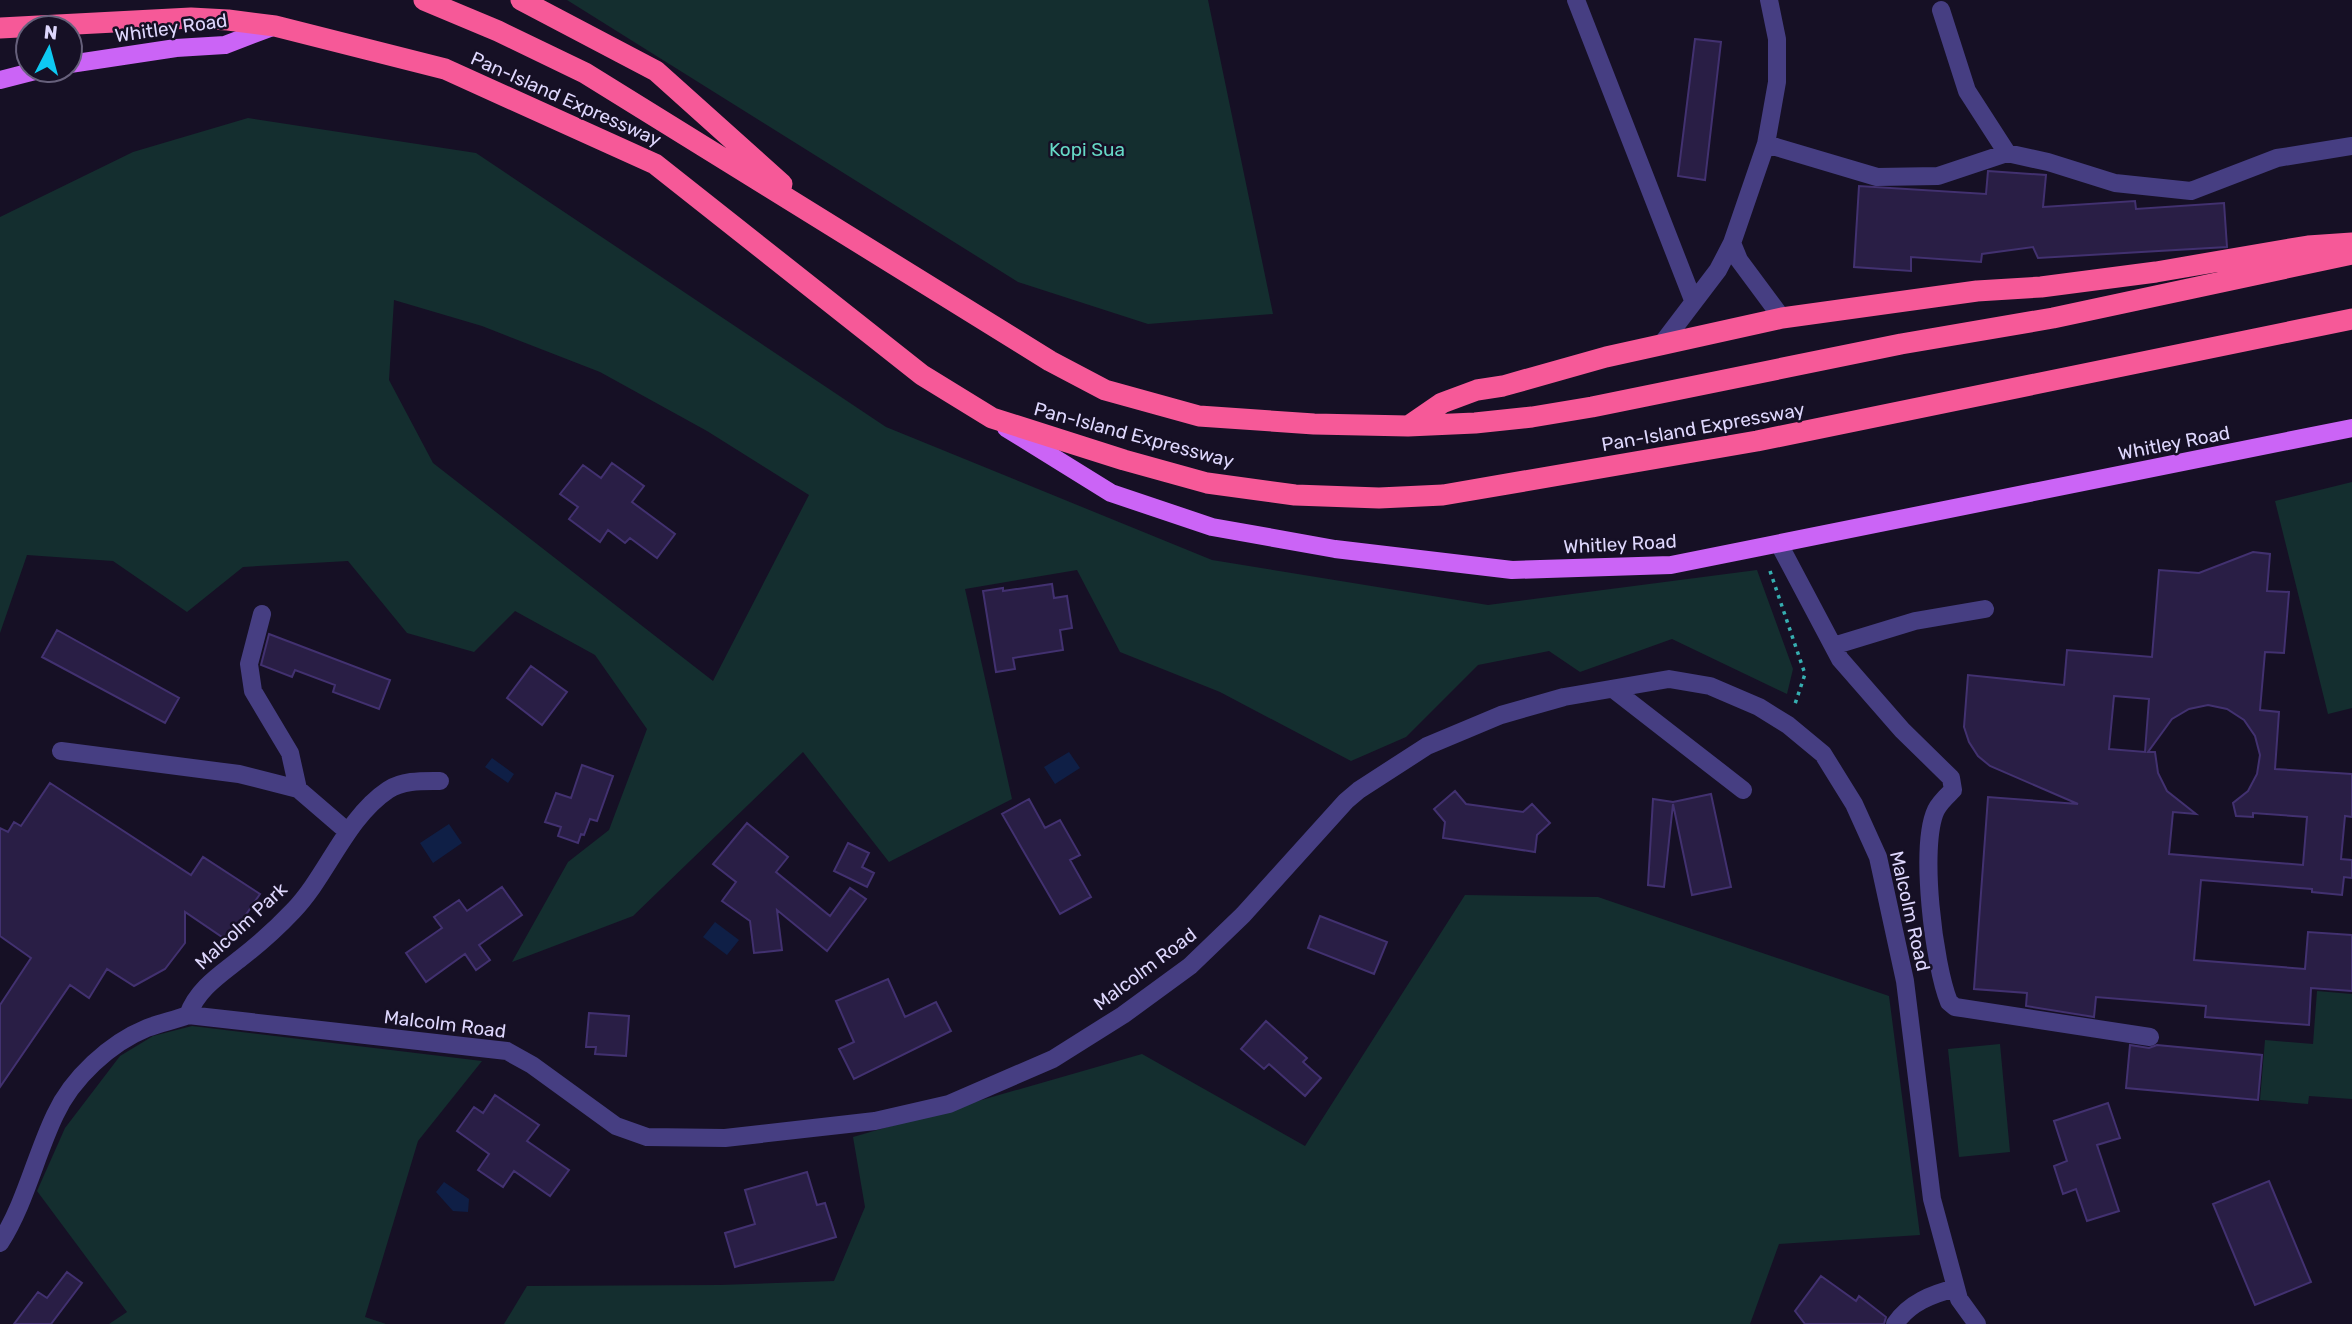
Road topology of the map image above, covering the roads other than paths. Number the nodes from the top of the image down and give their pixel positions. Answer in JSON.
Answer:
{"nodes":[{"id":1,"x":424,"y":0,"type":"edge"},
{"id":2,"x":521,"y":0,"type":"edge"},
{"id":3,"x":1576,"y":0,"type":"edge"},
{"id":4,"x":1769,"y":0,"type":"edge"},
{"id":5,"x":1941,"y":9,"type":"dead end"},
{"id":6,"x":275,"y":26,"type":"junction"},
{"id":7,"x":0,"y":28,"type":"edge"},
{"id":8,"x":84,"y":62,"type":"edge"},
{"id":9,"x":1766,"y":144,"type":"junction"},
{"id":10,"x":2352,"y":146,"type":"edge"},
{"id":11,"x":2007,"y":153,"type":"junction"},
{"id":12,"x":825,"y":222,"type":"junction"},
{"id":13,"x":1732,"y":243,"type":"junction"},
{"id":14,"x":2352,"y":243,"type":"edge"},
{"id":15,"x":2352,"y":254,"type":"edge"},
{"id":16,"x":1693,"y":300,"type":"junction"},
{"id":17,"x":1782,"y":318,"type":"junction"},
{"id":18,"x":2352,"y":319,"type":"edge"},
{"id":19,"x":1661,"y":345,"type":"junction"},
{"id":20,"x":992,"y":418,"type":"junction"},
{"id":21,"x":1408,"y":426,"type":"junction"},
{"id":22,"x":2352,"y":428,"type":"edge"},
{"id":23,"x":1781,"y":549,"type":"junction"},
{"id":24,"x":1985,"y":609,"type":"dead end"},
{"id":25,"x":262,"y":614,"type":"dead end"},
{"id":26,"x":1833,"y":646,"type":"junction"},
{"id":27,"x":1613,"y":689,"type":"junction"},
{"id":28,"x":61,"y":751,"type":"dead end"},
{"id":29,"x":440,"y":781,"type":"dead end"},
{"id":30,"x":298,"y":789,"type":"junction"},
{"id":31,"x":1743,"y":790,"type":"dead end"},
{"id":32,"x":348,"y":832,"type":"junction"},
{"id":33,"x":188,"y":1016,"type":"junction"},
{"id":34,"x":2150,"y":1037,"type":"dead end"},
{"id":35,"x":0,"y":1243,"type":"edge"},
{"id":36,"x":1956,"y":1288,"type":"junction"},
{"id":37,"x":1895,"y":1324,"type":"edge"},
{"id":38,"x":1977,"y":1324,"type":"edge"}],
"edges":[{"from":1,"to":12,"type":"highway","name":"Pan-Island Expressway"},
{"from":2,"to":12,"type":"highway"},
{"from":3,"to":16,"type":"street"},
{"from":4,"to":9,"type":"street"},
{"from":5,"to":11,"type":"street"},
{"from":6,"to":7,"type":"highway","name":"Pan-Island Expressway"},
{"from":6,"to":8,"type":"main road","name":"Whitley Road"},
{"from":6,"to":20,"type":"highway","name":"Pan-Island Expressway"},
{"from":9,"to":11,"type":"street"},
{"from":9,"to":13,"type":"street"},
{"from":10,"to":11,"type":"street"},
{"from":12,"to":21,"type":"highway","name":"Pan-Island Expressway"},
{"from":13,"to":16,"type":"street"},
{"from":13,"to":17,"type":"street"},
{"from":14,"to":17,"type":"highway"},
{"from":15,"to":21,"type":"highway","name":"Pan-Island Expressway"},
{"from":16,"to":19,"type":"street"},
{"from":17,"to":19,"type":"highway"},
{"from":18,"to":20,"type":"highway","name":"Pan-Island Expressway"},
{"from":19,"to":21,"type":"highway"},
{"from":20,"to":23,"type":"main road","name":"Whitley Road"},
{"from":22,"to":23,"type":"main road","name":"Whitley Road"},
{"from":23,"to":26,"type":"street"},
{"from":24,"to":26,"type":"street"},
{"from":25,"to":30,"type":"street"},
{"from":26,"to":34,"type":"street"},
{"from":27,"to":31,"type":"street"},
{"from":27,"to":33,"type":"street","name":"Malcolm Road"},
{"from":27,"to":36,"type":"street","name":"Malcolm Road"},
{"from":28,"to":30,"type":"street"},
{"from":29,"to":32,"type":"street","name":"Malcolm Park"},
{"from":30,"to":32,"type":"street"},
{"from":32,"to":33,"type":"street","name":"Malcolm Park"},
{"from":33,"to":35,"type":"street","name":"Malcolm Road"},
{"from":36,"to":37,"type":"street"},
{"from":36,"to":38,"type":"street","name":"Malcolm Road"}]}
